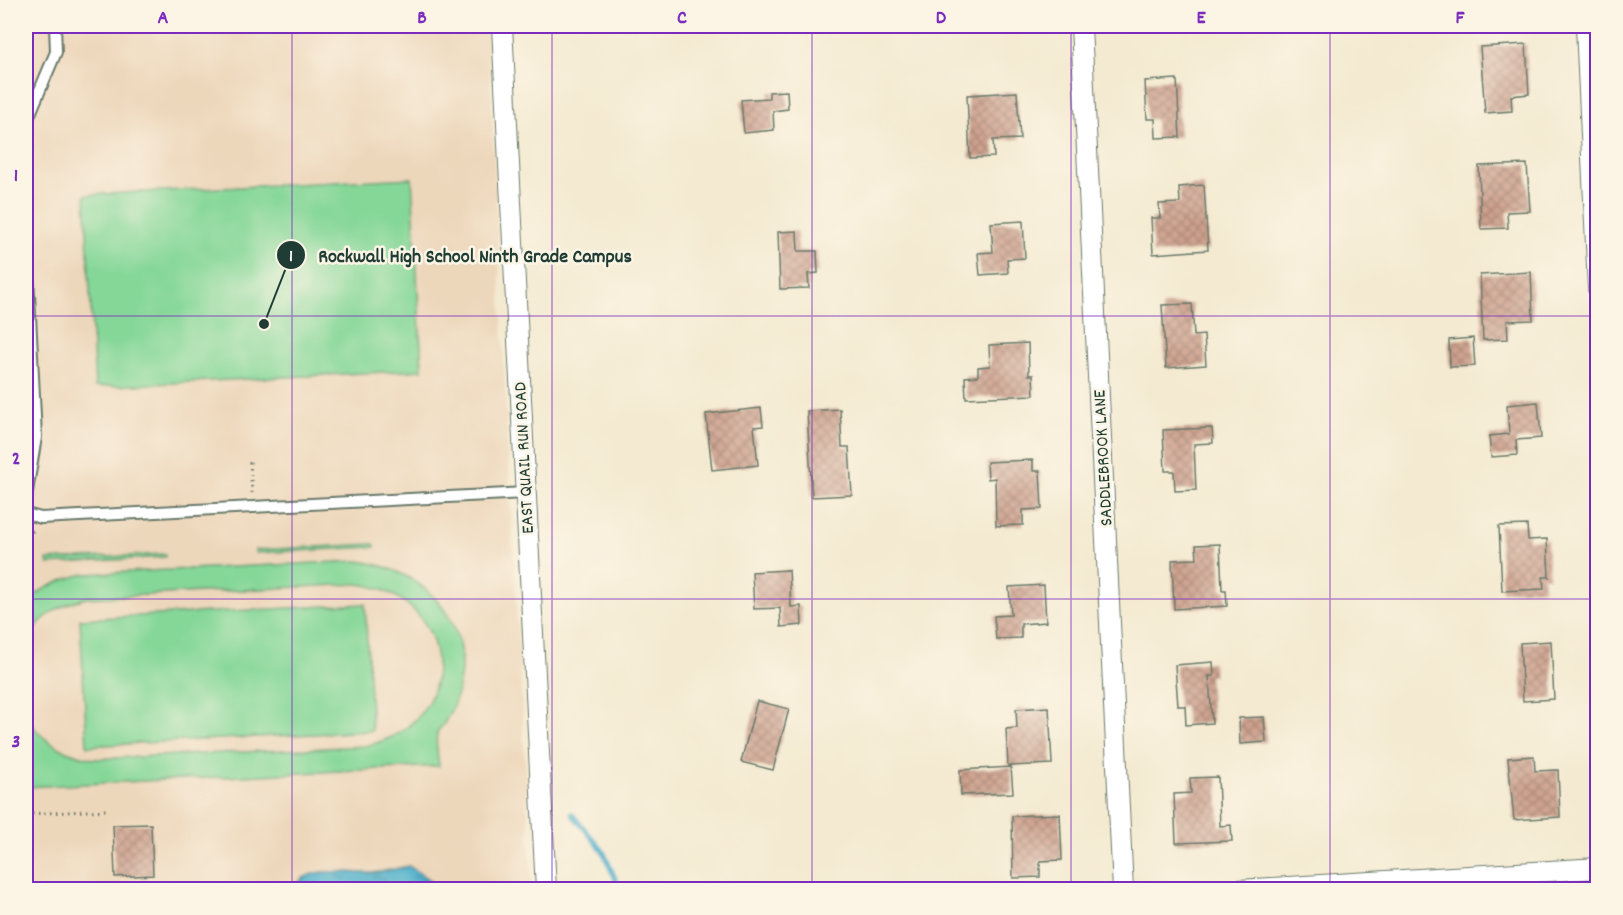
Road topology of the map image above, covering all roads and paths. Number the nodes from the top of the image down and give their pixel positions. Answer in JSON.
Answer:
{"nodes":[{"id":1,"x":55,"y":26,"type":"edge"},
{"id":2,"x":502,"y":26,"type":"edge"},
{"id":3,"x":1081,"y":26,"type":"edge"},
{"id":4,"x":1586,"y":26,"type":"edge"},
{"id":5,"x":26,"y":123,"type":"edge"},
{"id":6,"x":26,"y":233,"type":"edge"},
{"id":7,"x":1598,"y":288,"type":"edge"},
{"id":8,"x":525,"y":493,"type":"junction"},
{"id":9,"x":26,"y":498,"type":"edge"},
{"id":10,"x":26,"y":514,"type":"edge"},
{"id":11,"x":106,"y":810,"type":"dead end"},
{"id":12,"x":26,"y":814,"type":"edge"},
{"id":13,"x":1598,"y":868,"type":"edge"},
{"id":14,"x":1348,"y":886,"type":"edge"},
{"id":15,"x":546,"y":890,"type":"edge"},
{"id":16,"x":1123,"y":890,"type":"edge"},
{"id":17,"x":1239,"y":890,"type":"edge"}],
"edges":[{"from":1,"to":5,"type":"lane"},
{"from":2,"to":8,"type":"street","name":"EAST QUAIL RUN ROAD"},
{"from":3,"to":16,"type":"street","name":"SADDLEBROOK LANE"},
{"from":4,"to":7,"type":"street"},
{"from":6,"to":9,"type":"lane"},
{"from":8,"to":10,"type":"lane"},
{"from":8,"to":15,"type":"street","name":"EAST QUAIL RUN ROAD"},
{"from":11,"to":12,"type":"path"},
{"from":13,"to":14,"type":"street"},
{"from":14,"to":17,"type":"street"}]}
